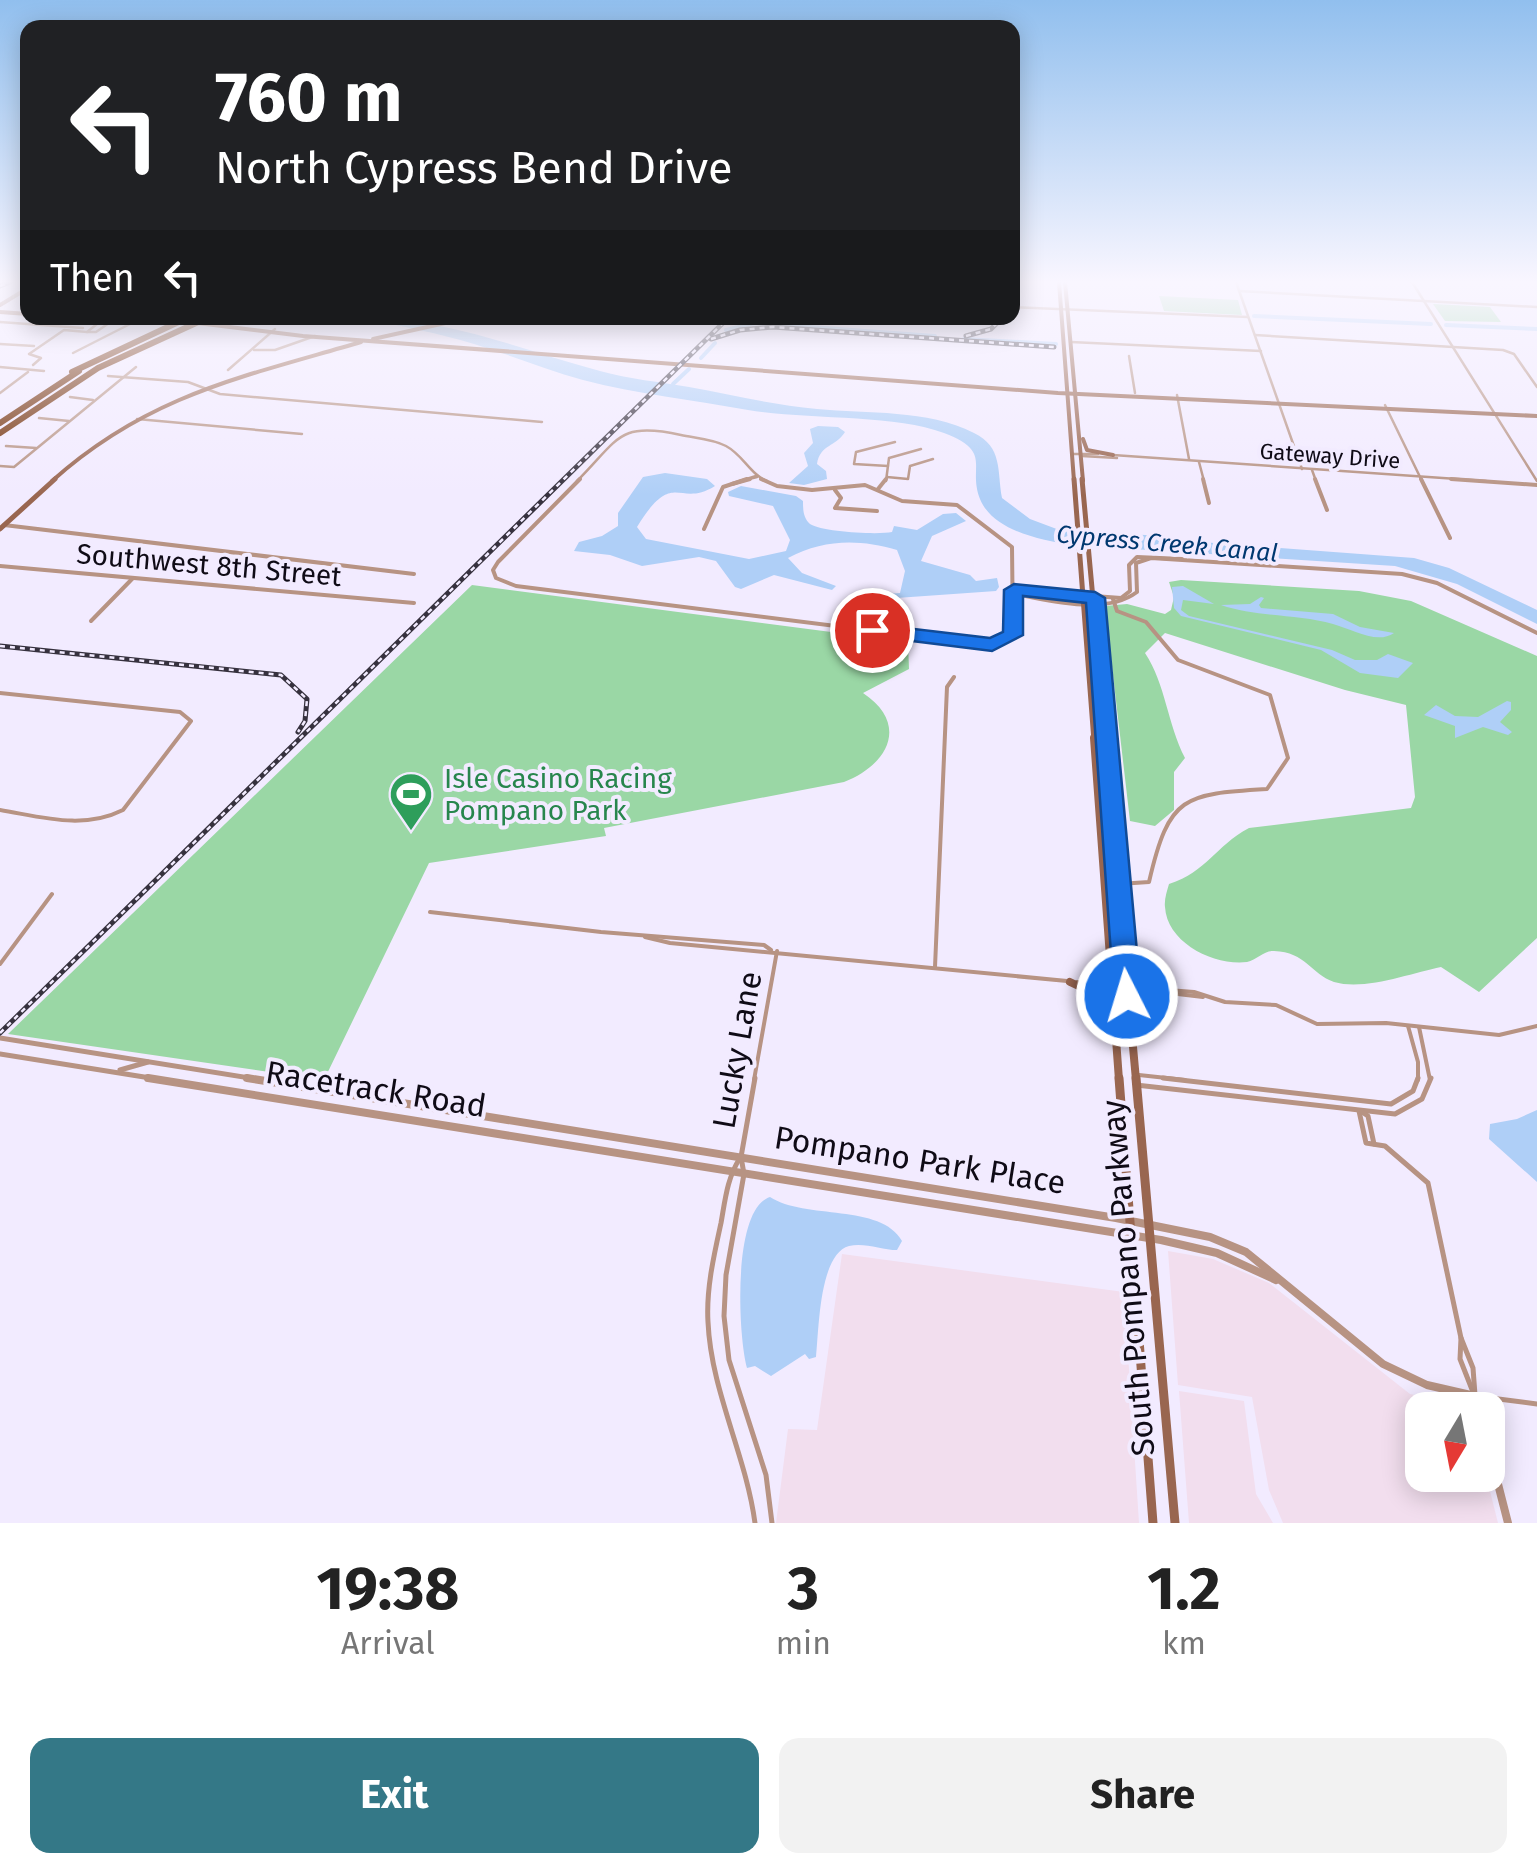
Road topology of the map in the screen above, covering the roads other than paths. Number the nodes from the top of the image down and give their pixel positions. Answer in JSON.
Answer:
{"nodes":[{"id":1,"x":30,"y":353,"type":"edge"},
{"id":2,"x":112,"y":353,"type":"edge"},
{"id":3,"x":125,"y":353,"type":"edge"},
{"id":4,"x":250,"y":353,"type":"edge"},
{"id":5,"x":308,"y":353,"type":"edge"},
{"id":6,"x":314,"y":353,"type":"edge"},
{"id":7,"x":529,"y":353,"type":"edge"},
{"id":8,"x":563,"y":353,"type":"edge"},
{"id":9,"x":1065,"y":353,"type":"edge"},
{"id":10,"x":1071,"y":353,"type":"edge"},
{"id":11,"x":1261,"y":353,"type":"edge"},
{"id":12,"x":1457,"y":353,"type":"edge"},
{"id":13,"x":1512,"y":353,"type":"edge"},
{"id":14,"x":1129,"y":356,"type":"dead end"},
{"id":15,"x":640,"y":360,"type":"junction"},
{"id":16,"x":283,"y":362,"type":"junction"},
{"id":17,"x":136,"y":367,"type":"dead end"},
{"id":18,"x":0,"y":368,"type":"edge"},
{"id":19,"x":32,"y":368,"type":"junction"},
{"id":20,"x":228,"y":370,"type":"dead end"},
{"id":21,"x":44,"y":371,"type":"dead end"},
{"id":22,"x":108,"y":376,"type":"dead end"},
{"id":23,"x":122,"y":377,"type":"junction"},
{"id":24,"x":1537,"y":387,"type":"edge"},
{"id":25,"x":201,"y":388,"type":"junction"},
{"id":26,"x":1065,"y":391,"type":"junction"},
{"id":27,"x":1075,"y":392,"type":"junction"},
{"id":28,"x":0,"y":393,"type":"edge"},
{"id":29,"x":1135,"y":393,"type":"junction"},
{"id":30,"x":70,"y":397,"type":"dead end"},
{"id":31,"x":1177,"y":397,"type":"junction"},
{"id":32,"x":93,"y":400,"type":"junction"},
{"id":33,"x":1278,"y":402,"type":"junction"},
{"id":34,"x":1385,"y":407,"type":"junction"},
{"id":35,"x":1494,"y":413,"type":"junction"},
{"id":36,"x":1537,"y":415,"type":"edge"},
{"id":37,"x":39,"y":418,"type":"dead end"},
{"id":38,"x":137,"y":418,"type":"junction"},
{"id":39,"x":68,"y":420,"type":"junction"},
{"id":40,"x":542,"y":422,"type":"dead end"},
{"id":41,"x":0,"y":426,"type":"edge"},
{"id":42,"x":1078,"y":431,"type":"junction"},
{"id":43,"x":302,"y":434,"type":"dead end"},
{"id":44,"x":895,"y":442,"type":"dead end"},
{"id":45,"x":6,"y":446,"type":"dead end"},
{"id":46,"x":36,"y":448,"type":"junction"},
{"id":47,"x":922,"y":449,"type":"dead end"},
{"id":48,"x":1072,"y":454,"type":"junction"},
{"id":49,"x":1081,"y":454,"type":"junction"},
{"id":50,"x":1112,"y":455,"type":"junction"},
{"id":51,"x":1122,"y":457,"type":"junction"},
{"id":52,"x":934,"y":459,"type":"dead end"},
{"id":53,"x":1190,"y":461,"type":"junction"},
{"id":54,"x":1198,"y":462,"type":"junction"},
{"id":55,"x":0,"y":466,"type":"edge"},
{"id":56,"x":888,"y":466,"type":"junction"},
{"id":57,"x":1302,"y":470,"type":"junction"},
{"id":58,"x":1312,"y":470,"type":"junction"},
{"id":59,"x":756,"y":476,"type":"junction"},
{"id":60,"x":1420,"y":477,"type":"junction"},
{"id":61,"x":887,"y":478,"type":"junction"},
{"id":62,"x":1537,"y":483,"type":"edge"},
{"id":63,"x":834,"y":488,"type":"junction"},
{"id":64,"x":878,"y":489,"type":"junction"},
{"id":65,"x":1209,"y":504,"type":"dead end"},
{"id":66,"x":1327,"y":510,"type":"dead end"},
{"id":67,"x":877,"y":511,"type":"dead end"},
{"id":68,"x":2,"y":527,"type":"edge"},
{"id":69,"x":705,"y":529,"type":"dead end"},
{"id":70,"x":1450,"y":538,"type":"dead end"},
{"id":71,"x":0,"y":566,"type":"edge"},
{"id":72,"x":414,"y":574,"type":"dead end"},
{"id":73,"x":132,"y":578,"type":"junction"},
{"id":74,"x":1014,"y":592,"type":"junction"},
{"id":75,"x":1085,"y":600,"type":"junction"},
{"id":76,"x":1095,"y":600,"type":"junction"},
{"id":77,"x":1113,"y":601,"type":"junction"},
{"id":78,"x":414,"y":602,"type":"dead end"},
{"id":79,"x":91,"y":621,"type":"dead end"},
{"id":80,"x":1537,"y":633,"type":"edge"},
{"id":81,"x":954,"y":677,"type":"dead end"},
{"id":82,"x":1089,"y":685,"type":"junction"},
{"id":83,"x":1100,"y":686,"type":"junction"},
{"id":84,"x":0,"y":694,"type":"edge"},
{"id":85,"x":0,"y":810,"type":"edge"},
{"id":86,"x":1100,"y":826,"type":"junction"},
{"id":87,"x":1118,"y":884,"type":"junction"},
{"id":88,"x":52,"y":894,"type":"dead end"},
{"id":89,"x":430,"y":912,"type":"dead end"},
{"id":90,"x":774,"y":951,"type":"junction"},
{"id":91,"x":0,"y":964,"type":"edge"},
{"id":92,"x":935,"y":967,"type":"junction"},
{"id":93,"x":1070,"y":982,"type":"junction"},
{"id":94,"x":1113,"y":986,"type":"junction"},
{"id":95,"x":1126,"y":987,"type":"junction"},
{"id":96,"x":1115,"y":1012,"type":"junction"},
{"id":97,"x":1408,"y":1026,"type":"junction"},
{"id":98,"x":1537,"y":1026,"type":"edge"},
{"id":99,"x":1419,"y":1027,"type":"junction"},
{"id":100,"x":0,"y":1038,"type":"edge"},
{"id":101,"x":0,"y":1054,"type":"edge"},
{"id":102,"x":148,"y":1062,"type":"junction"},
{"id":103,"x":112,"y":1072,"type":"junction"},
{"id":104,"x":1136,"y":1080,"type":"junction"},
{"id":105,"x":1225,"y":1085,"type":"junction"},
{"id":106,"x":1286,"y":1092,"type":"junction"},
{"id":107,"x":1228,"y":1095,"type":"junction"},
{"id":108,"x":1289,"y":1102,"type":"junction"},
{"id":109,"x":1359,"y":1110,"type":"junction"},
{"id":110,"x":742,"y":1157,"type":"junction"},
{"id":111,"x":731,"y":1172,"type":"junction"},
{"id":112,"x":744,"y":1174,"type":"junction"},
{"id":113,"x":1130,"y":1221,"type":"junction"},
{"id":114,"x":1149,"y":1232,"type":"junction"},
{"id":115,"x":1131,"y":1236,"type":"junction"},
{"id":116,"x":1458,"y":1392,"type":"edge"},
{"id":117,"x":1473,"y":1392,"type":"edge"},
{"id":118,"x":1505,"y":1400,"type":"edge"},
{"id":119,"x":1537,"y":1404,"type":"edge"},
{"id":120,"x":1500,"y":1492,"type":"edge"},
{"id":121,"x":755,"y":1523,"type":"edge"},
{"id":122,"x":772,"y":1523,"type":"edge"},
{"id":123,"x":1153,"y":1523,"type":"edge"},
{"id":124,"x":1175,"y":1523,"type":"edge"},
{"id":125,"x":1508,"y":1523,"type":"edge"}],
"edges":[{"from":1,"to":19,"type":"street"},
{"from":2,"to":41,"type":"highway"},
{"from":3,"to":41,"type":"highway"},
{"from":4,"to":20,"type":"street"},
{"from":5,"to":16,"type":"main road"},
{"from":6,"to":16,"type":"main road"},
{"from":7,"to":15,"type":"main road"},
{"from":8,"to":15,"type":"main road"},
{"from":9,"to":26,"type":"main road","name":"South Pompano Parkway"},
{"from":10,"to":27,"type":"main road","name":"South Pompano Parkway"},
{"from":11,"to":33,"type":"street"},
{"from":12,"to":35,"type":"street"},
{"from":13,"to":24,"type":"street"},
{"from":14,"to":29,"type":"street"},
{"from":15,"to":26,"type":"main road"},
{"from":16,"to":25,"type":"main road"},
{"from":17,"to":23,"type":"street"},
{"from":18,"to":19,"type":"street"},
{"from":19,"to":21,"type":"street"},
{"from":19,"to":28,"type":"street"},
{"from":22,"to":23,"type":"street"},
{"from":23,"to":25,"type":"street"},
{"from":23,"to":32,"type":"street"},
{"from":25,"to":38,"type":"main road"},
{"from":25,"to":40,"type":"street"},
{"from":26,"to":27,"type":"main road"},
{"from":26,"to":48,"type":"main road","name":"South Pompano Parkway"},
{"from":27,"to":29,"type":"main road"},
{"from":27,"to":31,"type":"main road"},
{"from":27,"to":42,"type":"main road","name":"South Pompano Parkway"},
{"from":29,"to":31,"type":"main road"},
{"from":30,"to":32,"type":"street"},
{"from":31,"to":33,"type":"main road"},
{"from":31,"to":53,"type":"street"},
{"from":32,"to":39,"type":"street"},
{"from":33,"to":34,"type":"main road"},
{"from":33,"to":57,"type":"street"},
{"from":34,"to":35,"type":"main road"},
{"from":34,"to":60,"type":"street"},
{"from":35,"to":36,"type":"main road"},
{"from":35,"to":62,"type":"street"},
{"from":37,"to":39,"type":"street"},
{"from":38,"to":43,"type":"street"},
{"from":38,"to":68,"type":"main road"},
{"from":39,"to":46,"type":"street"},
{"from":42,"to":49,"type":"main road","name":"South Pompano Parkway"},
{"from":42,"to":50,"type":"main road"},
{"from":44,"to":56,"type":"street"},
{"from":45,"to":46,"type":"street"},
{"from":46,"to":55,"type":"street"},
{"from":47,"to":56,"type":"street"},
{"from":48,"to":49,"type":"street","name":"Gateway Drive"},
{"from":48,"to":75,"type":"main road","name":"South Pompano Parkway"},
{"from":49,"to":50,"type":"street","name":"Gateway Drive"},
{"from":49,"to":51,"type":"street","name":"Gateway Drive"},
{"from":49,"to":76,"type":"main road","name":"South Pompano Parkway"},
{"from":50,"to":51,"type":"street","name":"Gateway Drive"},
{"from":51,"to":53,"type":"street","name":"Gateway Drive"},
{"from":52,"to":61,"type":"street"},
{"from":53,"to":54,"type":"street","name":"Gateway Drive"},
{"from":54,"to":57,"type":"street","name":"Gateway Drive"},
{"from":54,"to":65,"type":"street"},
{"from":56,"to":61,"type":"street"},
{"from":57,"to":58,"type":"street","name":"Gateway Drive"},
{"from":58,"to":60,"type":"street","name":"Gateway Drive"},
{"from":58,"to":66,"type":"street"},
{"from":59,"to":63,"type":"street"},
{"from":59,"to":69,"type":"street"},
{"from":59,"to":74,"type":"street"},
{"from":60,"to":62,"type":"street","name":"Gateway Drive"},
{"from":60,"to":70,"type":"street"},
{"from":61,"to":64,"type":"street"},
{"from":63,"to":64,"type":"street"},
{"from":63,"to":67,"type":"street"},
{"from":64,"to":74,"type":"street"},
{"from":68,"to":72,"type":"street"},
{"from":71,"to":73,"type":"street","name":"Southwest 8th Street"},
{"from":73,"to":78,"type":"street","name":"Southwest 8th Street"},
{"from":73,"to":79,"type":"street"},
{"from":74,"to":75,"type":"street"},
{"from":75,"to":76,"type":"street"},
{"from":75,"to":82,"type":"main road","name":"South Pompano Parkway"},
{"from":76,"to":77,"type":"street"},
{"from":76,"to":83,"type":"main road","name":"South Pompano Parkway"},
{"from":77,"to":80,"type":"street"},
{"from":77,"to":87,"type":"street"},
{"from":81,"to":92,"type":"street"},
{"from":82,"to":83,"type":"street"},
{"from":82,"to":86,"type":"main road","name":"South Pompano Parkway"},
{"from":83,"to":87,"type":"main road","name":"South Pompano Parkway"},
{"from":84,"to":85,"type":"street"},
{"from":86,"to":87,"type":"main road"},
{"from":86,"to":94,"type":"main road","name":"South Pompano Parkway"},
{"from":87,"to":95,"type":"main road","name":"South Pompano Parkway"},
{"from":88,"to":91,"type":"street"},
{"from":89,"to":90,"type":"street"},
{"from":90,"to":92,"type":"street"},
{"from":90,"to":110,"type":"street","name":"Lucky Lane"},
{"from":92,"to":93,"type":"street"},
{"from":93,"to":94,"type":"street"},
{"from":93,"to":96,"type":"main road"},
{"from":94,"to":95,"type":"street"},
{"from":94,"to":96,"type":"main road","name":"South Pompano Parkway"},
{"from":95,"to":97,"type":"street"},
{"from":95,"to":104,"type":"main road","name":"South Pompano Parkway"},
{"from":96,"to":113,"type":"main road","name":"South Pompano Parkway"},
{"from":97,"to":99,"type":"street"},
{"from":97,"to":106,"type":"street"},
{"from":98,"to":99,"type":"street"},
{"from":99,"to":109,"type":"street"},
{"from":100,"to":102,"type":"street","name":"Racetrack Road"},
{"from":101,"to":103,"type":"street","name":"Racetrack Road"},
{"from":102,"to":103,"type":"street"},
{"from":102,"to":110,"type":"street","name":"Racetrack Road"},
{"from":103,"to":111,"type":"street","name":"Racetrack Road"},
{"from":104,"to":105,"type":"street"},
{"from":104,"to":107,"type":"street"},
{"from":104,"to":114,"type":"main road","name":"South Pompano Parkway"},
{"from":105,"to":106,"type":"street"},
{"from":105,"to":107,"type":"street"},
{"from":106,"to":108,"type":"street"},
{"from":107,"to":108,"type":"street"},
{"from":108,"to":109,"type":"street"},
{"from":109,"to":117,"type":"street"},
{"from":110,"to":111,"type":"street"},
{"from":110,"to":112,"type":"street"},
{"from":110,"to":113,"type":"street","name":"Pompano Park Place"},
{"from":111,"to":112,"type":"street","name":"Racetrack Road"},
{"from":111,"to":121,"type":"street"},
{"from":112,"to":115,"type":"street","name":"Pompano Park Place"},
{"from":112,"to":122,"type":"street"},
{"from":113,"to":114,"type":"street","name":"Pompano Park Place"},
{"from":113,"to":115,"type":"main road","name":"South Pompano Parkway"},
{"from":114,"to":115,"type":"street","name":"Pompano Park Place"},
{"from":114,"to":116,"type":"street"},
{"from":114,"to":124,"type":"main road","name":"South Pompano Parkway"},
{"from":115,"to":123,"type":"main road","name":"South Pompano Parkway"},
{"from":118,"to":119,"type":"street"},
{"from":120,"to":125,"type":"street"}]}
